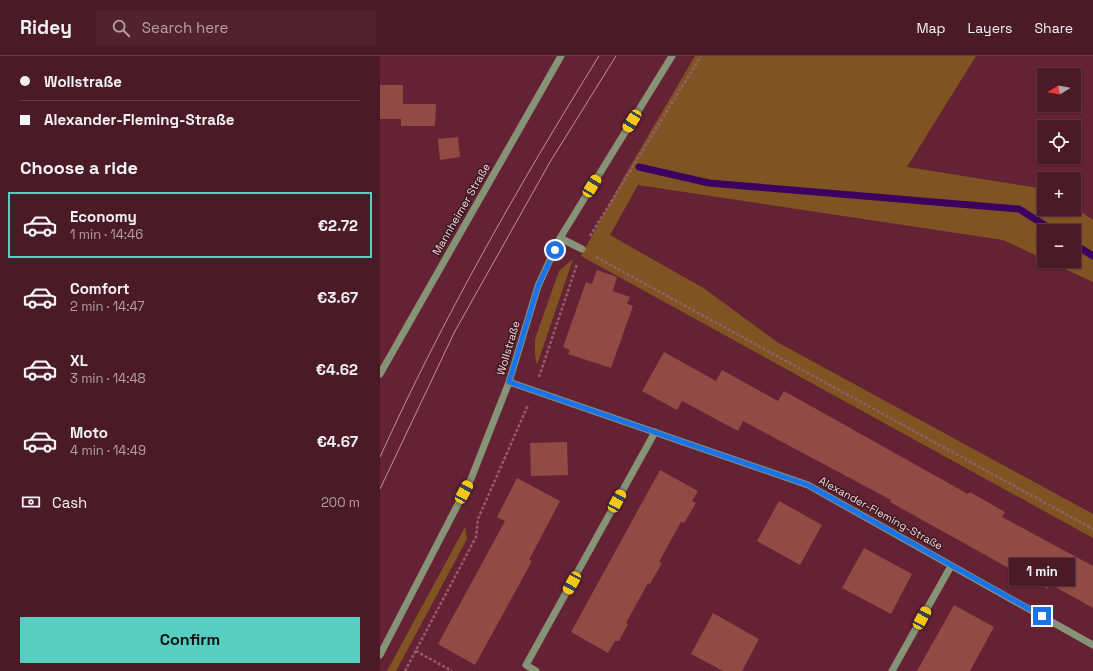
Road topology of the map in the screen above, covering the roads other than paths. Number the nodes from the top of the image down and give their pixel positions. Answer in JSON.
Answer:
{"nodes":[{"id":1,"x":561,"y":56,"type":"edge"},
{"id":2,"x":672,"y":56,"type":"edge"},
{"id":3,"x":560,"y":238,"type":"junction"},
{"id":4,"x":582,"y":250,"type":"road end"},
{"id":5,"x":380,"y":374,"type":"edge"},
{"id":6,"x":509,"y":382,"type":"junction"},
{"id":7,"x":655,"y":432,"type":"junction"},
{"id":8,"x":952,"y":566,"type":"junction"},
{"id":9,"x":1093,"y":645,"type":"edge"},
{"id":10,"x":380,"y":655,"type":"edge"},
{"id":11,"x":525,"y":668,"type":"edge"},
{"id":12,"x":536,"y":671,"type":"edge"},
{"id":13,"x":892,"y":671,"type":"edge"}],
"edges":[{"from":1,"to":5,"type":"street","name":"Mannheimer Straße"},
{"from":2,"to":3,"type":"street","name":"Wollstraße"},
{"from":3,"to":4,"type":"street"},
{"from":3,"to":6,"type":"street","name":"Wollstraße"},
{"from":6,"to":7,"type":"street","name":"Alexander-Fleming-Straße"},
{"from":6,"to":10,"type":"street","name":"Wollstraße"},
{"from":7,"to":8,"type":"street","name":"Alexander-Fleming-Straße"},
{"from":7,"to":11,"type":"street"},
{"from":8,"to":9,"type":"street","name":"Alexander-Fleming-Straße"},
{"from":8,"to":13,"type":"street"},
{"from":11,"to":12,"type":"street"}]}
